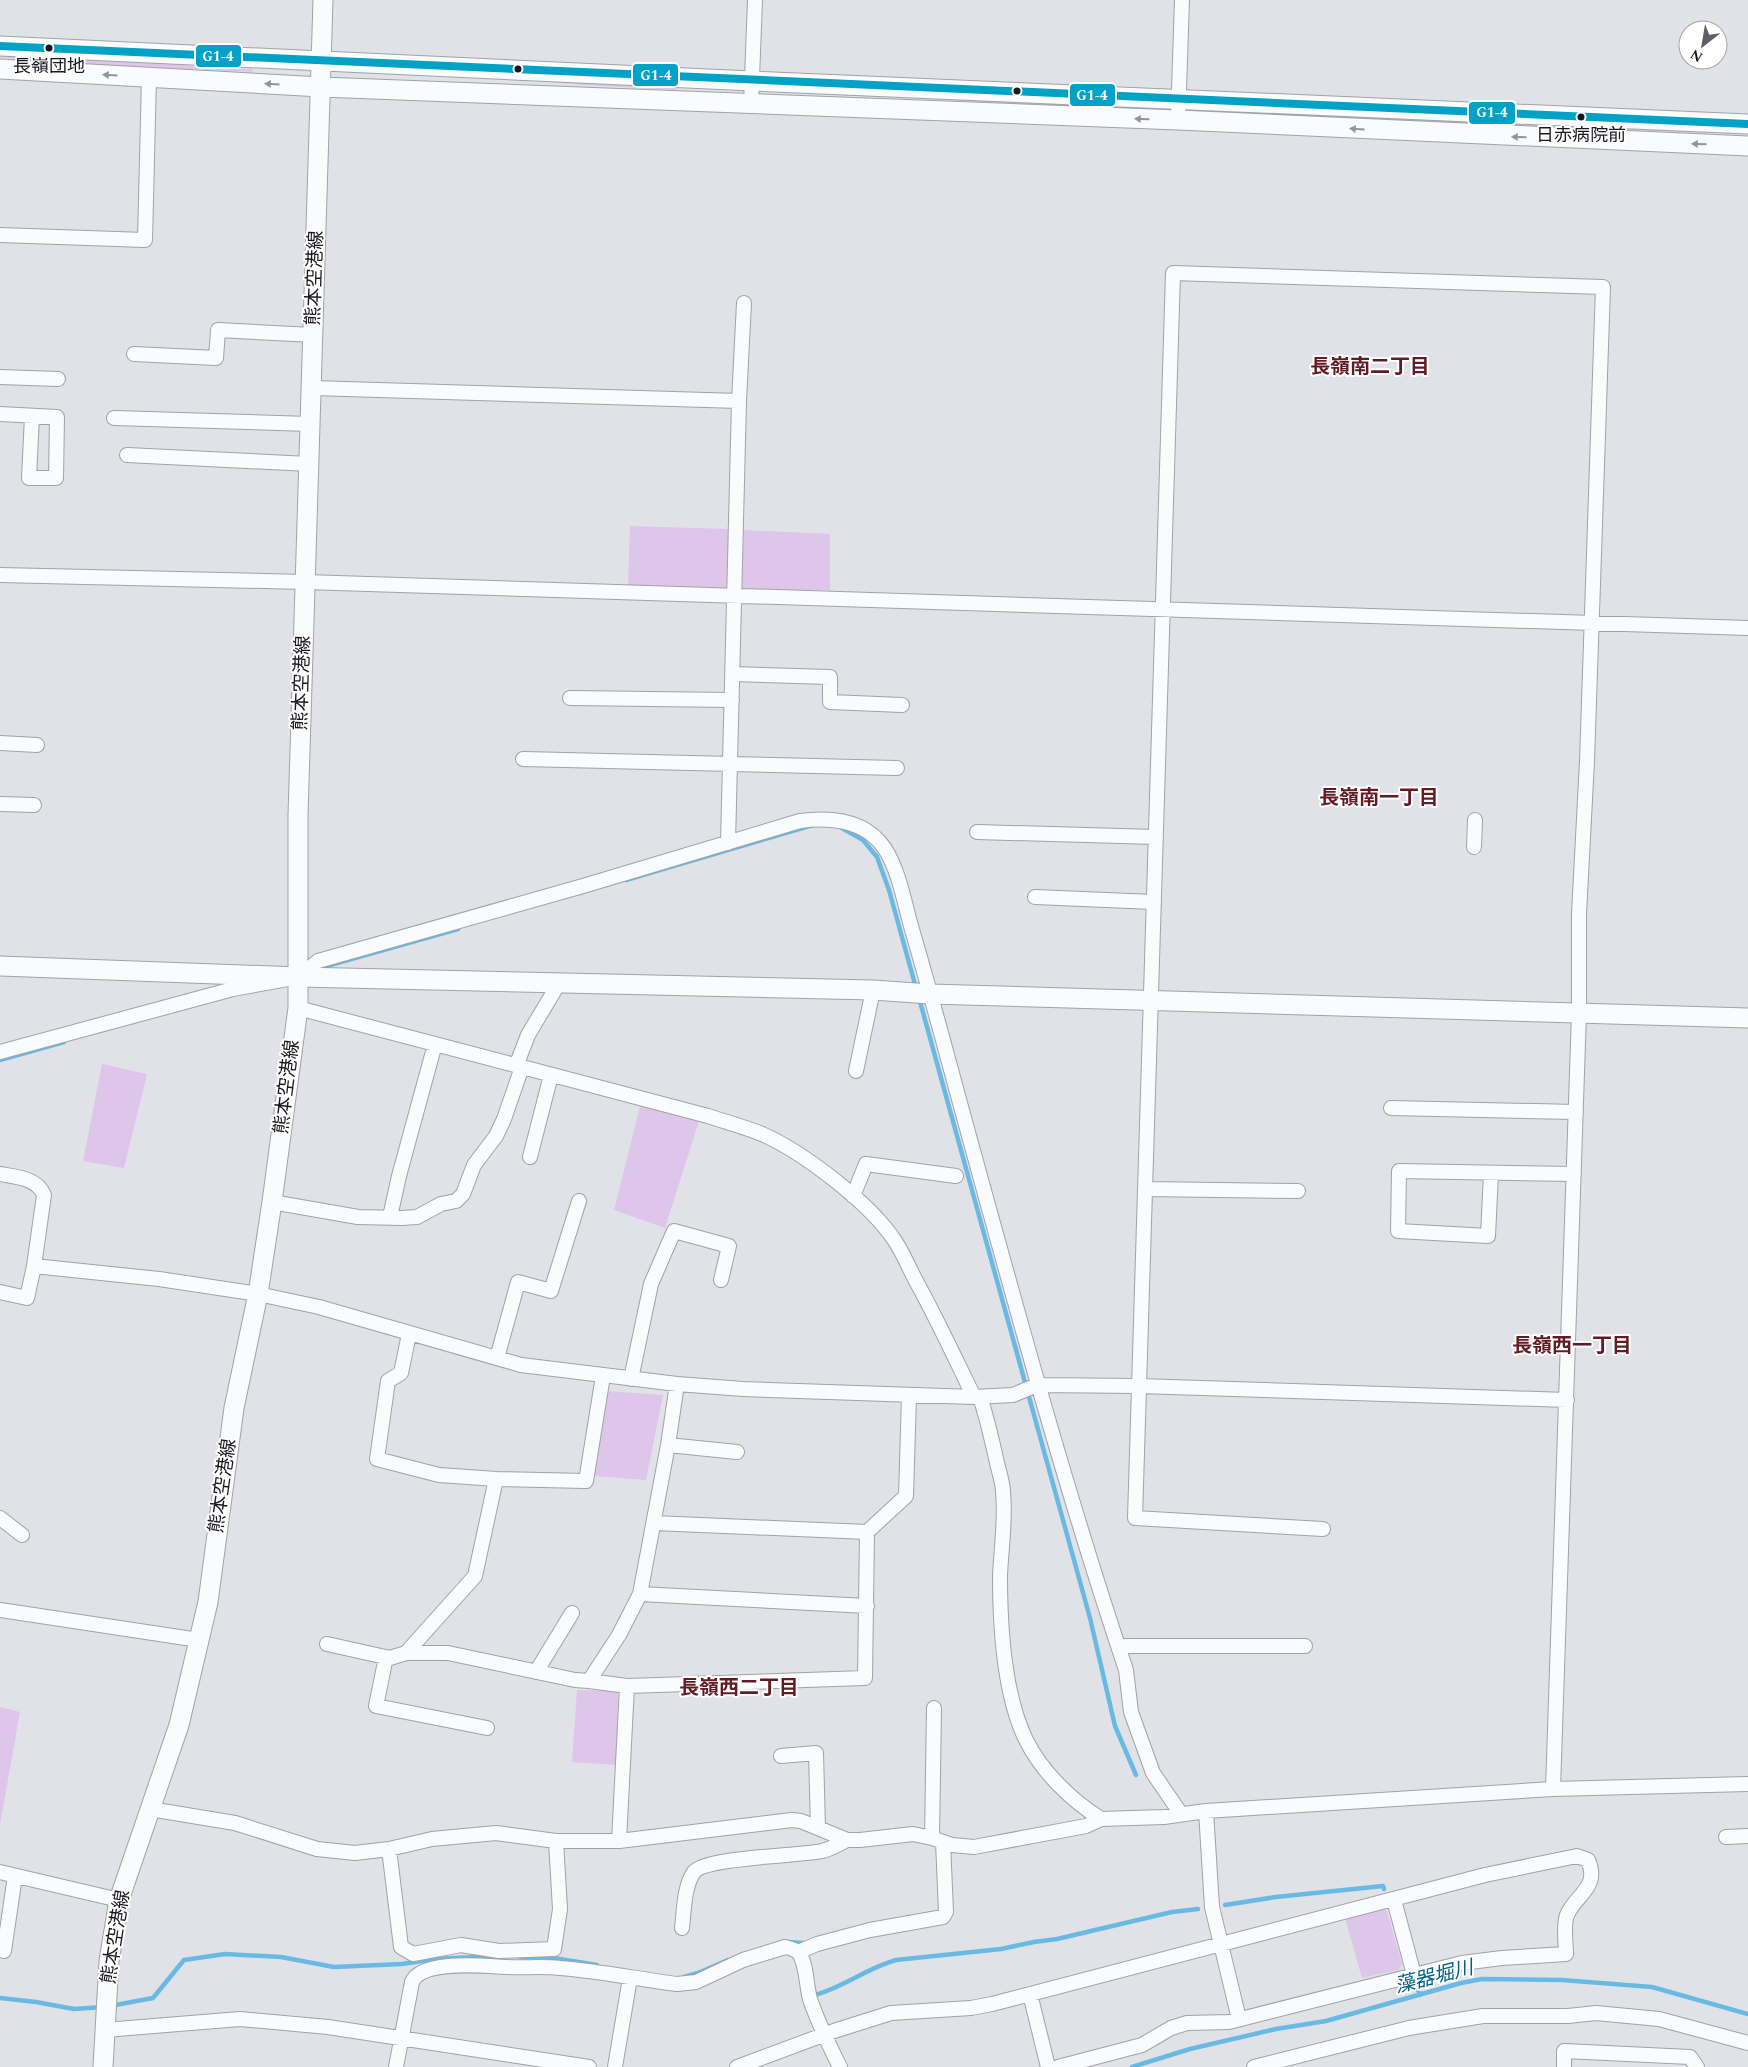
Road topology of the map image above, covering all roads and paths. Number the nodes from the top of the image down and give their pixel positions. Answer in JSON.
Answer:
{"nodes":[{"id":1,"x":324,"y":0,"type":"edge"},
{"id":2,"x":755,"y":0,"type":"edge"},
{"id":3,"x":1182,"y":0,"type":"edge"},
{"id":4,"x":0,"y":46,"type":"edge"},
{"id":5,"x":322,"y":62,"type":"junction"},
{"id":6,"x":0,"y":69,"type":"edge"},
{"id":7,"x":149,"y":77,"type":"junction"},
{"id":8,"x":752,"y":81,"type":"junction"},
{"id":9,"x":321,"y":87,"type":"junction"},
{"id":10,"x":1178,"y":99,"type":"junction"},
{"id":11,"x":751,"y":104,"type":"junction"},
{"id":12,"x":1178,"y":120,"type":"junction"},
{"id":13,"x":1748,"y":124,"type":"edge"},
{"id":14,"x":1748,"y":146,"type":"edge"},
{"id":15,"x":0,"y":235,"type":"edge"},
{"id":16,"x":744,"y":303,"type":"dead end"},
{"id":17,"x":313,"y":335,"type":"junction"},
{"id":18,"x":134,"y":354,"type":"dead end"},
{"id":19,"x":0,"y":377,"type":"edge"},
{"id":20,"x":58,"y":379,"type":"dead end"},
{"id":21,"x":312,"y":388,"type":"junction"},
{"id":22,"x":739,"y":401,"type":"junction"},
{"id":23,"x":0,"y":414,"type":"edge"},
{"id":24,"x":32,"y":416,"type":"junction"},
{"id":25,"x":114,"y":418,"type":"dead end"},
{"id":26,"x":310,"y":424,"type":"junction"},
{"id":27,"x":127,"y":455,"type":"dead end"},
{"id":28,"x":309,"y":464,"type":"junction"},
{"id":29,"x":0,"y":574,"type":"edge"},
{"id":30,"x":305,"y":582,"type":"junction"},
{"id":31,"x":735,"y":596,"type":"junction"},
{"id":32,"x":1162,"y":609,"type":"junction"},
{"id":33,"x":1591,"y":623,"type":"junction"},
{"id":34,"x":1748,"y":628,"type":"edge"},
{"id":35,"x":733,"y":674,"type":"junction"},
{"id":36,"x":570,"y":698,"type":"dead end"},
{"id":37,"x":732,"y":700,"type":"junction"},
{"id":38,"x":902,"y":705,"type":"dead end"},
{"id":39,"x":0,"y":743,"type":"edge"},
{"id":40,"x":38,"y":745,"type":"dead end"},
{"id":41,"x":523,"y":759,"type":"dead end"},
{"id":42,"x":730,"y":763,"type":"junction"},
{"id":43,"x":897,"y":768,"type":"dead end"},
{"id":44,"x":0,"y":804,"type":"edge"},
{"id":45,"x":34,"y":805,"type":"dead end"},
{"id":46,"x":1475,"y":820,"type":"dead end"},
{"id":47,"x":977,"y":832,"type":"dead end"},
{"id":48,"x":1156,"y":837,"type":"junction"},
{"id":49,"x":728,"y":843,"type":"junction"},
{"id":50,"x":1474,"y":847,"type":"dead end"},
{"id":51,"x":1035,"y":897,"type":"dead end"},
{"id":52,"x":1154,"y":902,"type":"junction"},
{"id":53,"x":0,"y":966,"type":"edge"},
{"id":54,"x":299,"y":977,"type":"junction"},
{"id":55,"x":559,"y":983,"type":"junction"},
{"id":56,"x":873,"y":990,"type":"junction"},
{"id":57,"x":930,"y":994,"type":"junction"},
{"id":58,"x":1152,"y":1000,"type":"junction"},
{"id":59,"x":298,"y":1008,"type":"junction"},
{"id":60,"x":1579,"y":1013,"type":"junction"},
{"id":61,"x":1748,"y":1018,"type":"edge"},
{"id":62,"x":435,"y":1044,"type":"junction"},
{"id":63,"x":0,"y":1052,"type":"edge"},
{"id":64,"x":519,"y":1066,"type":"junction"},
{"id":65,"x":856,"y":1071,"type":"dead end"},
{"id":66,"x":552,"y":1075,"type":"junction"},
{"id":67,"x":1391,"y":1108,"type":"dead end"},
{"id":68,"x":1576,"y":1112,"type":"junction"},
{"id":69,"x":530,"y":1157,"type":"dead end"},
{"id":70,"x":1491,"y":1173,"type":"junction"},
{"id":71,"x":0,"y":1174,"type":"edge"},
{"id":72,"x":1574,"y":1174,"type":"junction"},
{"id":73,"x":956,"y":1176,"type":"dead end"},
{"id":74,"x":1145,"y":1190,"type":"junction"},
{"id":75,"x":1298,"y":1191,"type":"dead end"},
{"id":76,"x":853,"y":1196,"type":"junction"},
{"id":77,"x":579,"y":1201,"type":"dead end"},
{"id":78,"x":272,"y":1202,"type":"junction"},
{"id":79,"x":390,"y":1216,"type":"junction"},
{"id":80,"x":34,"y":1266,"type":"junction"},
{"id":81,"x":721,"y":1280,"type":"dead end"},
{"id":82,"x":0,"y":1292,"type":"edge"},
{"id":83,"x":258,"y":1294,"type":"junction"},
{"id":84,"x":409,"y":1334,"type":"junction"},
{"id":85,"x":497,"y":1358,"type":"junction"},
{"id":86,"x":603,"y":1376,"type":"junction"},
{"id":87,"x":631,"y":1379,"type":"junction"},
{"id":88,"x":677,"y":1384,"type":"junction"},
{"id":89,"x":1037,"y":1386,"type":"junction"},
{"id":90,"x":1139,"y":1386,"type":"junction"},
{"id":91,"x":909,"y":1396,"type":"junction"},
{"id":92,"x":977,"y":1397,"type":"junction"},
{"id":93,"x":1567,"y":1400,"type":"junction"},
{"id":94,"x":668,"y":1445,"type":"junction"},
{"id":95,"x":737,"y":1452,"type":"dead end"},
{"id":96,"x":496,"y":1479,"type":"junction"},
{"id":97,"x":0,"y":1518,"type":"edge"},
{"id":98,"x":654,"y":1523,"type":"junction"},
{"id":99,"x":1323,"y":1529,"type":"dead end"},
{"id":100,"x":867,"y":1532,"type":"junction"},
{"id":101,"x":22,"y":1535,"type":"dead end"},
{"id":102,"x":640,"y":1594,"type":"junction"},
{"id":103,"x":867,"y":1606,"type":"junction"},
{"id":104,"x":0,"y":1610,"type":"edge"},
{"id":105,"x":572,"y":1614,"type":"dead end"},
{"id":106,"x":200,"y":1640,"type":"junction"},
{"id":107,"x":327,"y":1644,"type":"dead end"},
{"id":108,"x":1118,"y":1646,"type":"junction"},
{"id":109,"x":1305,"y":1646,"type":"dead end"},
{"id":110,"x":406,"y":1653,"type":"junction"},
{"id":111,"x":386,"y":1657,"type":"junction"},
{"id":112,"x":536,"y":1672,"type":"junction"},
{"id":113,"x":589,"y":1681,"type":"junction"},
{"id":114,"x":627,"y":1686,"type":"junction"},
{"id":115,"x":934,"y":1708,"type":"dead end"},
{"id":116,"x":487,"y":1728,"type":"dead end"},
{"id":117,"x":781,"y":1756,"type":"dead end"},
{"id":118,"x":1748,"y":1784,"type":"edge"},
{"id":119,"x":1553,"y":1789,"type":"junction"},
{"id":120,"x":150,"y":1809,"type":"junction"},
{"id":121,"x":1206,"y":1811,"type":"junction"},
{"id":122,"x":1181,"y":1814,"type":"junction"},
{"id":123,"x":1101,"y":1819,"type":"junction"},
{"id":124,"x":818,"y":1828,"type":"junction"},
{"id":125,"x":1748,"y":1836,"type":"edge"},
{"id":126,"x":1726,"y":1837,"type":"dead end"},
{"id":127,"x":847,"y":1840,"type":"junction"},
{"id":128,"x":937,"y":1840,"type":"junction"},
{"id":129,"x":556,"y":1841,"type":"junction"},
{"id":130,"x":619,"y":1841,"type":"junction"},
{"id":131,"x":389,"y":1849,"type":"junction"},
{"id":132,"x":0,"y":1872,"type":"edge"},
{"id":133,"x":15,"y":1876,"type":"junction"},
{"id":134,"x":119,"y":1900,"type":"junction"},
{"id":135,"x":1394,"y":1900,"type":"junction"},
{"id":136,"x":682,"y":1928,"type":"dead end"},
{"id":137,"x":1221,"y":1944,"type":"junction"},
{"id":138,"x":4,"y":1951,"type":"dead end"},
{"id":139,"x":798,"y":1952,"type":"junction"},
{"id":140,"x":1414,"y":1975,"type":"junction"},
{"id":141,"x":630,"y":1978,"type":"junction"},
{"id":142,"x":1030,"y":1994,"type":"junction"},
{"id":143,"x":1239,"y":2019,"type":"junction"},
{"id":144,"x":106,"y":2024,"type":"junction"},
{"id":145,"x":824,"y":2035,"type":"junction"},
{"id":146,"x":400,"y":2038,"type":"junction"},
{"id":147,"x":1748,"y":2043,"type":"edge"},
{"id":148,"x":103,"y":2067,"type":"edge"},
{"id":149,"x":396,"y":2067,"type":"edge"},
{"id":150,"x":589,"y":2067,"type":"edge"},
{"id":151,"x":615,"y":2067,"type":"edge"},
{"id":152,"x":737,"y":2067,"type":"edge"},
{"id":153,"x":840,"y":2067,"type":"edge"},
{"id":154,"x":1048,"y":2067,"type":"edge"},
{"id":155,"x":1058,"y":2067,"type":"edge"},
{"id":156,"x":1254,"y":2067,"type":"edge"},
{"id":157,"x":1564,"y":2067,"type":"edge"},
{"id":158,"x":1697,"y":2067,"type":"edge"}],
"edges":[{"from":1,"to":5,"type":"street","name":"熊本空港線"},
{"from":2,"to":8,"type":"street"},
{"from":3,"to":10,"type":"street"},
{"from":4,"to":5,"type":"street"},
{"from":5,"to":8,"type":"street"},
{"from":5,"to":9,"type":"street","name":"熊本空港線"},
{"from":7,"to":6,"type":"street","one_way":true},
{"from":9,"to":7,"type":"street","one_way":true},
{"from":7,"to":15,"type":"street"},
{"from":8,"to":10,"type":"street"},
{"from":8,"to":11,"type":"street"},
{"from":9,"to":11,"type":"street"},
{"from":9,"to":17,"type":"street","name":"熊本空港線"},
{"from":10,"to":12,"type":"street"},
{"from":10,"to":13,"type":"street"},
{"from":12,"to":11,"type":"street","one_way":true},
{"from":14,"to":12,"type":"street","one_way":true},
{"from":16,"to":22,"type":"street"},
{"from":17,"to":18,"type":"street"},
{"from":17,"to":21,"type":"street","name":"熊本空港線"},
{"from":19,"to":20,"type":"street"},
{"from":21,"to":22,"type":"street"},
{"from":21,"to":26,"type":"street","name":"熊本空港線"},
{"from":22,"to":31,"type":"street"},
{"from":23,"to":24,"type":"street"},
{"from":24,"to":24,"type":"street"},
{"from":25,"to":26,"type":"street"},
{"from":26,"to":28,"type":"street","name":"熊本空港線"},
{"from":27,"to":28,"type":"street"},
{"from":28,"to":30,"type":"street","name":"熊本空港線"},
{"from":29,"to":30,"type":"street"},
{"from":30,"to":31,"type":"street"},
{"from":30,"to":54,"type":"street","name":"熊本空港線"},
{"from":31,"to":32,"type":"street"},
{"from":31,"to":35,"type":"street"},
{"from":32,"to":33,"type":"street"},
{"from":32,"to":33,"type":"street"},
{"from":32,"to":48,"type":"street"},
{"from":33,"to":34,"type":"street"},
{"from":33,"to":60,"type":"street"},
{"from":35,"to":37,"type":"street"},
{"from":35,"to":38,"type":"street"},
{"from":36,"to":37,"type":"street"},
{"from":37,"to":42,"type":"street"},
{"from":39,"to":40,"type":"street"},
{"from":41,"to":42,"type":"street"},
{"from":42,"to":43,"type":"street"},
{"from":42,"to":49,"type":"street"},
{"from":44,"to":45,"type":"street"},
{"from":46,"to":50,"type":"street"},
{"from":47,"to":48,"type":"street"},
{"from":48,"to":52,"type":"street"},
{"from":49,"to":54,"type":"street"},
{"from":49,"to":57,"type":"street"},
{"from":51,"to":52,"type":"street"},
{"from":52,"to":58,"type":"street"},
{"from":53,"to":54,"type":"street"},
{"from":54,"to":55,"type":"street"},
{"from":54,"to":59,"type":"street","name":"熊本空港線"},
{"from":54,"to":63,"type":"street"},
{"from":55,"to":56,"type":"street"},
{"from":55,"to":64,"type":"street"},
{"from":56,"to":57,"type":"street"},
{"from":56,"to":65,"type":"street"},
{"from":57,"to":58,"type":"street"},
{"from":57,"to":89,"type":"street"},
{"from":58,"to":60,"type":"street"},
{"from":58,"to":74,"type":"street"},
{"from":59,"to":62,"type":"street"},
{"from":59,"to":78,"type":"street","name":"熊本空港線"},
{"from":60,"to":61,"type":"street"},
{"from":60,"to":68,"type":"street"},
{"from":62,"to":64,"type":"street"},
{"from":62,"to":79,"type":"street"},
{"from":64,"to":66,"type":"street"},
{"from":64,"to":79,"type":"street"},
{"from":66,"to":69,"type":"street"},
{"from":66,"to":76,"type":"street"},
{"from":67,"to":68,"type":"street"},
{"from":68,"to":72,"type":"street"},
{"from":70,"to":70,"type":"street"},
{"from":70,"to":72,"type":"street"},
{"from":71,"to":80,"type":"street"},
{"from":72,"to":93,"type":"street"},
{"from":73,"to":76,"type":"street"},
{"from":74,"to":75,"type":"street"},
{"from":74,"to":90,"type":"street"},
{"from":76,"to":92,"type":"street"},
{"from":77,"to":85,"type":"street"},
{"from":78,"to":79,"type":"street"},
{"from":78,"to":83,"type":"street","name":"熊本空港線"},
{"from":80,"to":82,"type":"street"},
{"from":80,"to":83,"type":"street"},
{"from":81,"to":87,"type":"street"},
{"from":83,"to":84,"type":"street"},
{"from":83,"to":106,"type":"street","name":"熊本空港線"},
{"from":84,"to":85,"type":"street"},
{"from":84,"to":96,"type":"street"},
{"from":85,"to":86,"type":"street"},
{"from":86,"to":87,"type":"street"},
{"from":86,"to":96,"type":"street"},
{"from":87,"to":88,"type":"street"},
{"from":88,"to":91,"type":"street"},
{"from":88,"to":94,"type":"street"},
{"from":89,"to":90,"type":"street"},
{"from":89,"to":92,"type":"street"},
{"from":89,"to":108,"type":"street"},
{"from":90,"to":93,"type":"street"},
{"from":90,"to":99,"type":"street"},
{"from":91,"to":92,"type":"street"},
{"from":91,"to":100,"type":"street"},
{"from":92,"to":123,"type":"street"},
{"from":93,"to":119,"type":"street"},
{"from":94,"to":95,"type":"street"},
{"from":94,"to":98,"type":"street"},
{"from":96,"to":110,"type":"street"},
{"from":97,"to":101,"type":"street"},
{"from":98,"to":100,"type":"street"},
{"from":98,"to":102,"type":"street"},
{"from":100,"to":103,"type":"street"},
{"from":102,"to":103,"type":"street"},
{"from":102,"to":113,"type":"street"},
{"from":103,"to":114,"type":"street"},
{"from":104,"to":106,"type":"street"},
{"from":105,"to":112,"type":"street"},
{"from":106,"to":120,"type":"street","name":"熊本空港線"},
{"from":107,"to":111,"type":"street"},
{"from":108,"to":109,"type":"street"},
{"from":108,"to":122,"type":"street"},
{"from":110,"to":111,"type":"street"},
{"from":110,"to":112,"type":"street"},
{"from":111,"to":116,"type":"street"},
{"from":112,"to":113,"type":"street"},
{"from":113,"to":114,"type":"street"},
{"from":114,"to":130,"type":"street"},
{"from":115,"to":128,"type":"street"},
{"from":117,"to":124,"type":"street"},
{"from":118,"to":119,"type":"street"},
{"from":119,"to":121,"type":"street"},
{"from":120,"to":131,"type":"street"},
{"from":120,"to":134,"type":"street","name":"熊本空港線"},
{"from":121,"to":122,"type":"street"},
{"from":121,"to":137,"type":"street"},
{"from":122,"to":123,"type":"street"},
{"from":123,"to":128,"type":"street"},
{"from":124,"to":127,"type":"street"},
{"from":124,"to":130,"type":"street"},
{"from":125,"to":126,"type":"street"},
{"from":127,"to":128,"type":"street"},
{"from":127,"to":136,"type":"street"},
{"from":128,"to":139,"type":"street"},
{"from":129,"to":130,"type":"street"},
{"from":129,"to":131,"type":"street"},
{"from":129,"to":131,"type":"street"},
{"from":132,"to":133,"type":"street"},
{"from":133,"to":134,"type":"street"},
{"from":133,"to":138,"type":"street"},
{"from":134,"to":144,"type":"street","name":"熊本空港線"},
{"from":135,"to":137,"type":"street"},
{"from":135,"to":140,"type":"street"},
{"from":135,"to":140,"type":"street"},
{"from":137,"to":142,"type":"street"},
{"from":137,"to":143,"type":"street"},
{"from":139,"to":141,"type":"street"},
{"from":139,"to":145,"type":"street"},
{"from":140,"to":143,"type":"street"},
{"from":141,"to":146,"type":"street"},
{"from":141,"to":151,"type":"street"},
{"from":142,"to":145,"type":"street"},
{"from":142,"to":154,"type":"street"},
{"from":143,"to":155,"type":"street"},
{"from":144,"to":146,"type":"street"},
{"from":144,"to":148,"type":"street","name":"熊本空港線"},
{"from":145,"to":152,"type":"street"},
{"from":145,"to":153,"type":"street"},
{"from":146,"to":149,"type":"street"},
{"from":146,"to":150,"type":"street"},
{"from":147,"to":156,"type":"street"},
{"from":157,"to":158,"type":"street"}]}
